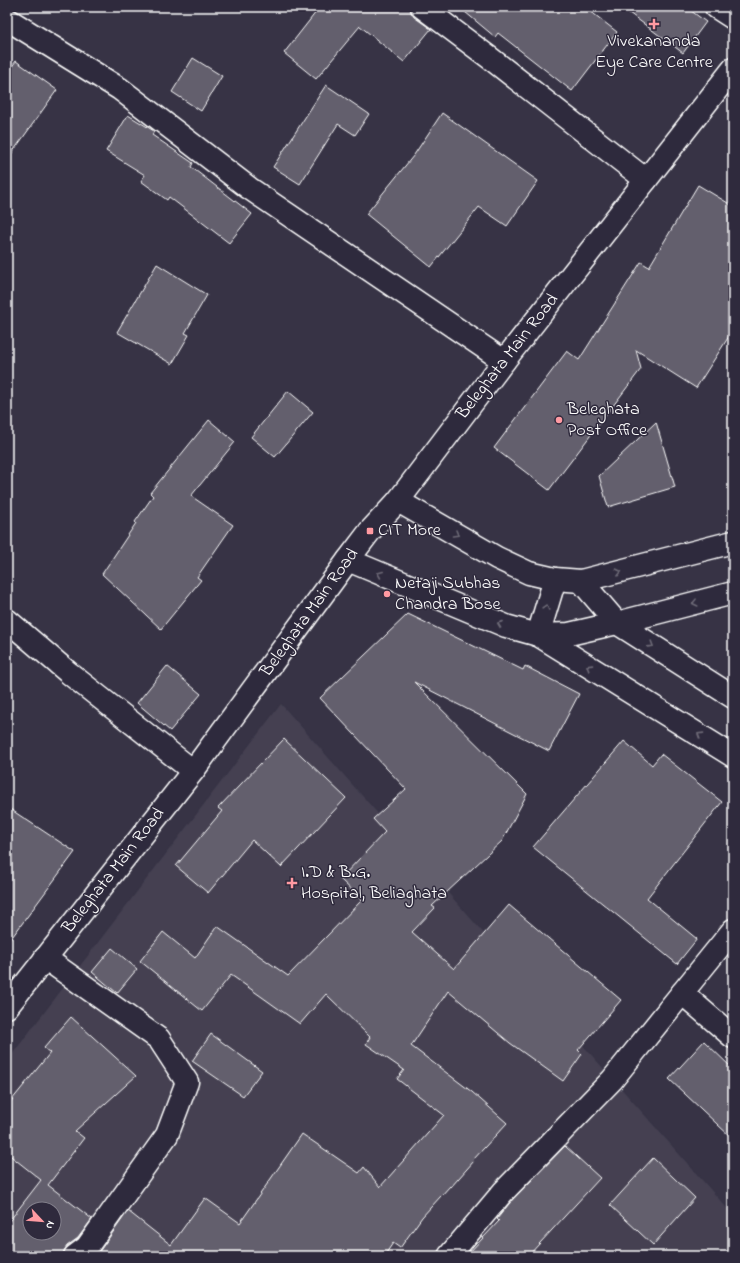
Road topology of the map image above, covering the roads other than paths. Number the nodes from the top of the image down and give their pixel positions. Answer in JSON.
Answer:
{"nodes":[{"id":1,"x":422,"y":7,"type":"edge"},
{"id":2,"x":716,"y":7,"type":"edge"},
{"id":3,"x":7,"y":18,"type":"edge"},
{"id":4,"x":733,"y":18,"type":"edge"},
{"id":5,"x":733,"y":69,"type":"edge"},
{"id":6,"x":646,"y":180,"type":"junction"},
{"id":7,"x":504,"y":362,"type":"junction"},
{"id":8,"x":398,"y":501,"type":"junction"},
{"id":9,"x":733,"y":542,"type":"edge"},
{"id":10,"x":348,"y":560,"type":"junction"},
{"id":11,"x":555,"y":579,"type":"junction"},
{"id":12,"x":581,"y":581,"type":"junction"},
{"id":13,"x":733,"y":593,"type":"edge"},
{"id":14,"x":7,"y":620,"type":"edge"},
{"id":15,"x":617,"y":623,"type":"junction"},
{"id":16,"x":538,"y":635,"type":"junction"},
{"id":17,"x":733,"y":697,"type":"edge"},
{"id":18,"x":733,"y":756,"type":"edge"},
{"id":19,"x":193,"y":771,"type":"junction"},
{"id":20,"x":733,"y":930,"type":"edge"},
{"id":21,"x":45,"y":958,"type":"junction"},
{"id":22,"x":682,"y":993,"type":"junction"},
{"id":23,"x":7,"y":1007,"type":"edge"},
{"id":24,"x":733,"y":1037,"type":"edge"},
{"id":25,"x":75,"y":1256,"type":"edge"},
{"id":26,"x":449,"y":1256,"type":"edge"}],
"edges":[{"from":1,"to":6,"type":"street"},
{"from":2,"to":4,"type":"street"},
{"from":3,"to":7,"type":"street"},
{"from":5,"to":6,"type":"street","name":"Beleghata Main Road"},
{"from":6,"to":7,"type":"street","name":"Beleghata Main Road"},
{"from":7,"to":8,"type":"street","name":"Beleghata Main Road"},
{"from":8,"to":10,"type":"street","name":"Beleghata Main Road"},
{"from":8,"to":11,"type":"street","one_way":true},
{"from":12,"to":9,"type":"street","one_way":true},
{"from":16,"to":10,"type":"street","one_way":true},
{"from":10,"to":19,"type":"street","name":"Beleghata Main Road"},
{"from":11,"to":12,"type":"street"},
{"from":16,"to":11,"type":"street","one_way":true},
{"from":12,"to":15,"type":"street"},
{"from":13,"to":15,"type":"street","one_way":true},
{"from":14,"to":19,"type":"street"},
{"from":15,"to":16,"type":"street"},
{"from":15,"to":17,"type":"street","one_way":true},
{"from":18,"to":16,"type":"street","one_way":true},
{"from":19,"to":21,"type":"street","name":"Beleghata Main Road"},
{"from":20,"to":22,"type":"street"},
{"from":21,"to":23,"type":"street","name":"Beleghata Main Road"},
{"from":21,"to":25,"type":"street"},
{"from":22,"to":24,"type":"street"},
{"from":22,"to":26,"type":"street"}]}
